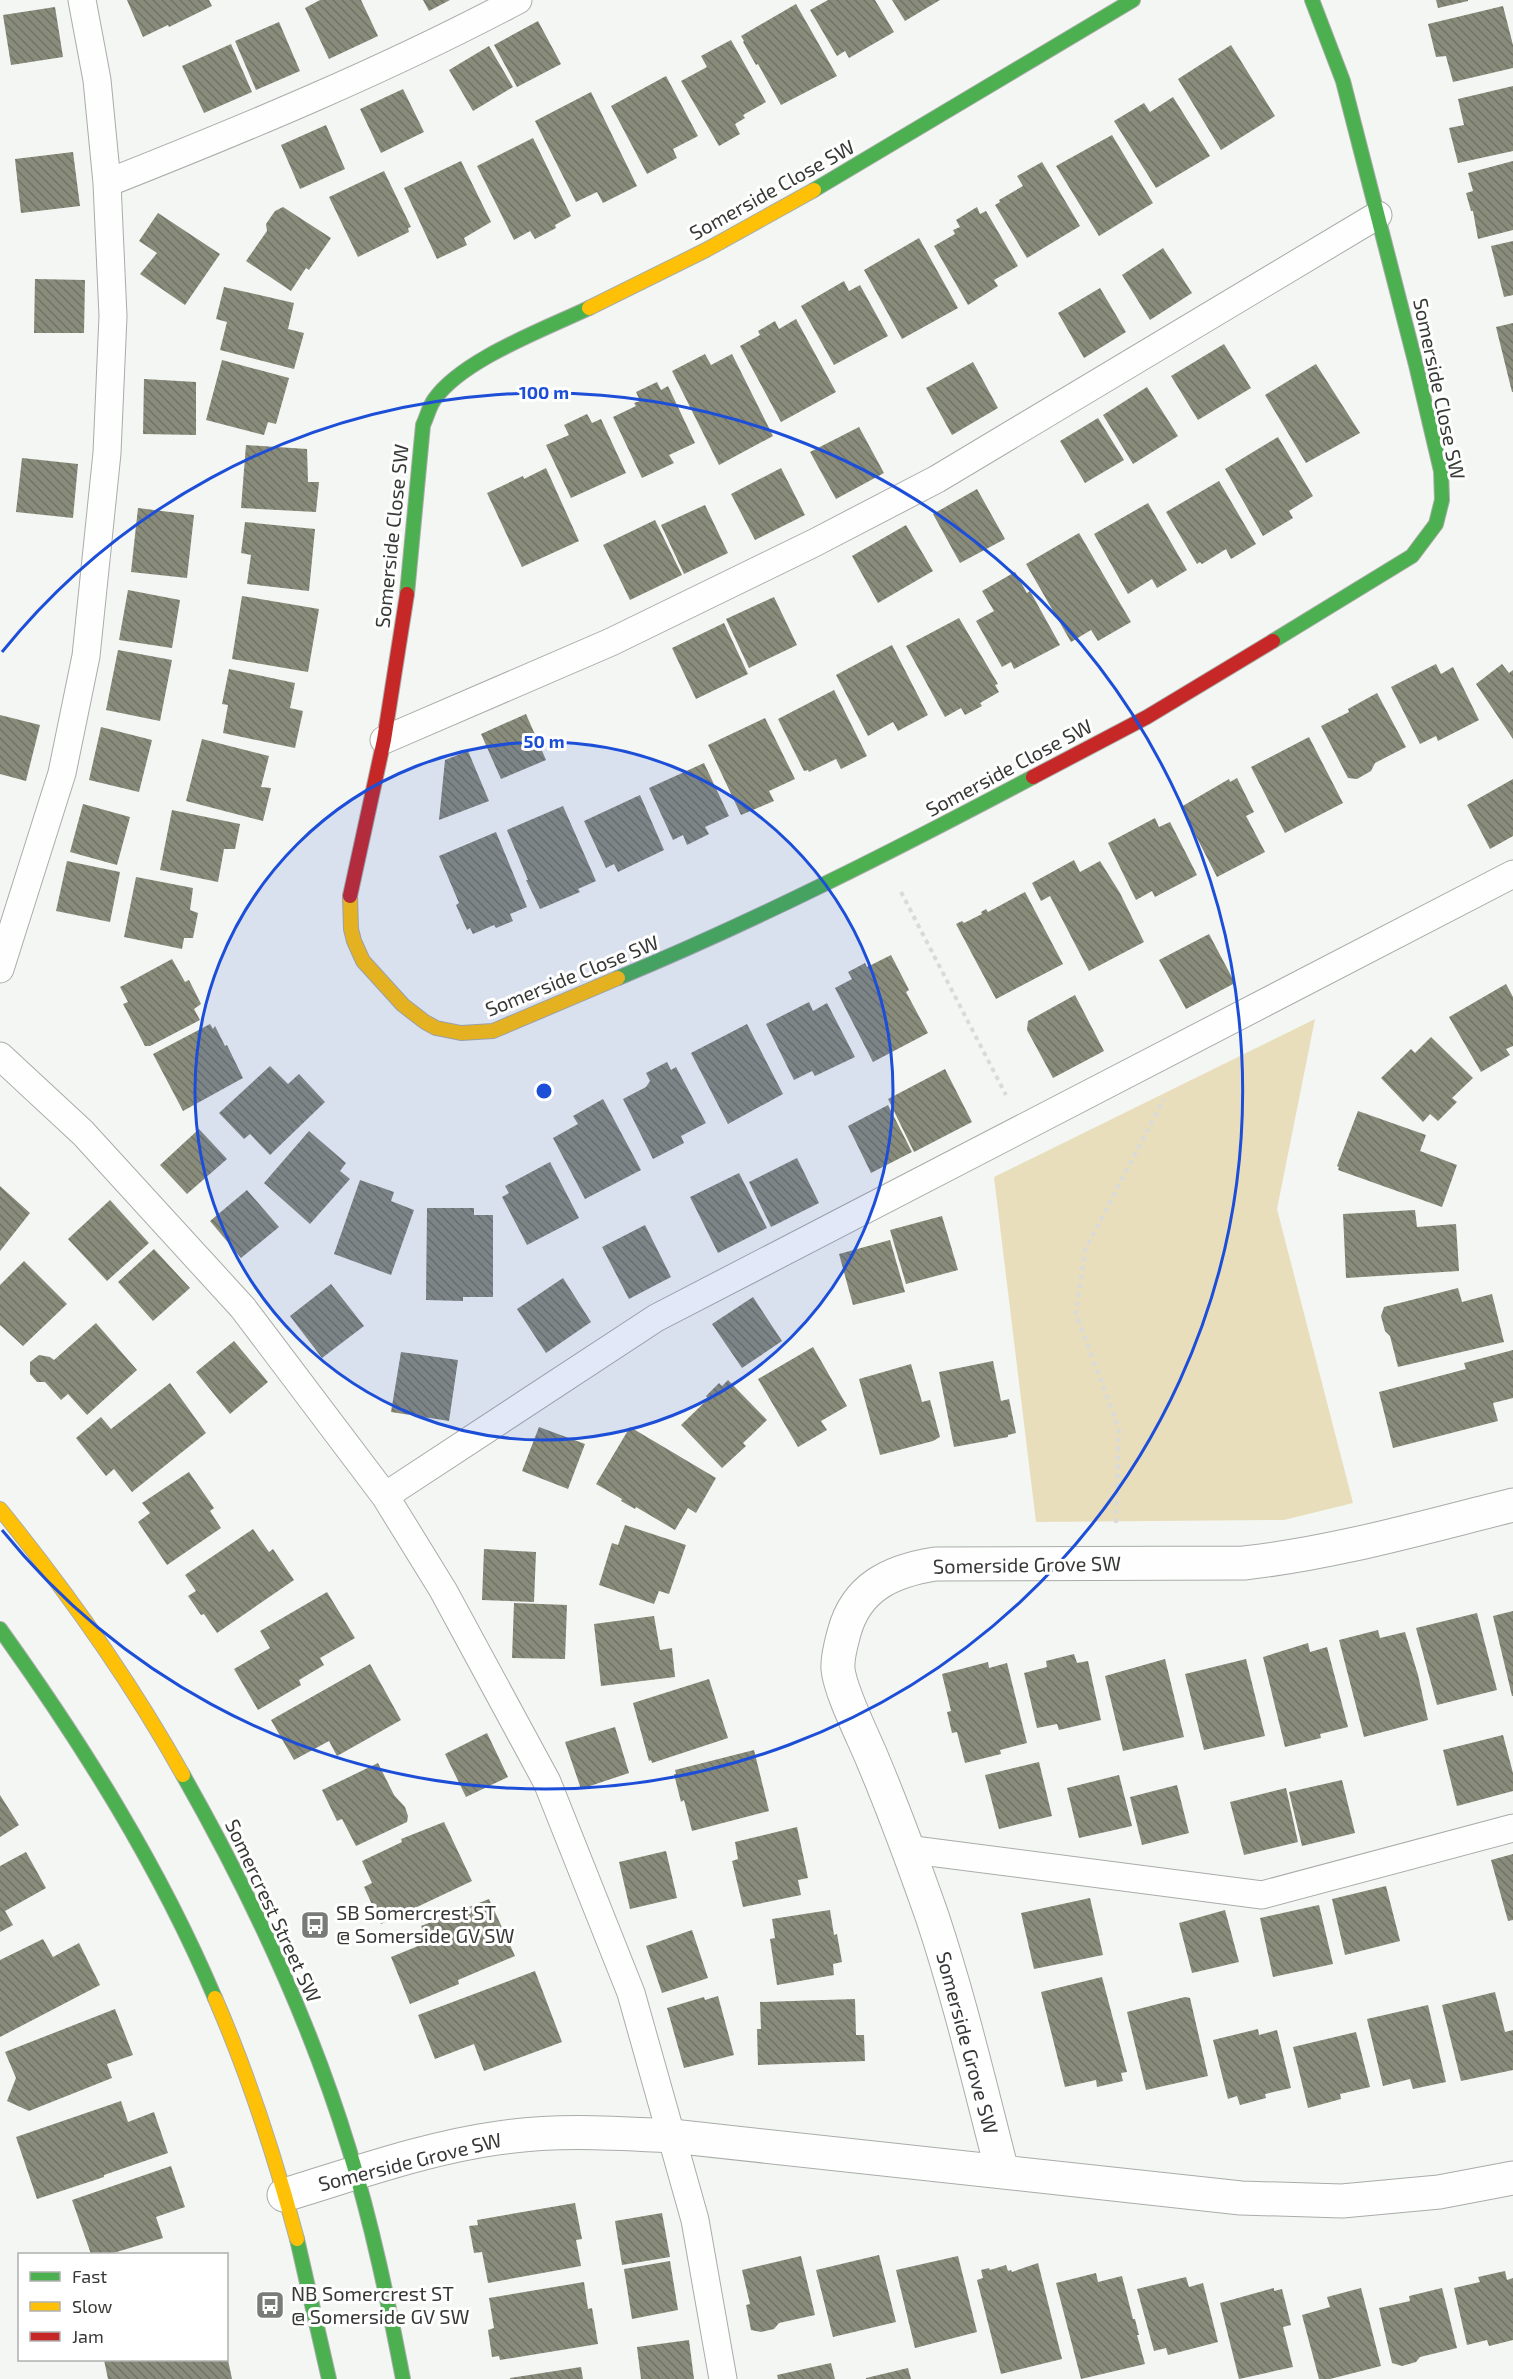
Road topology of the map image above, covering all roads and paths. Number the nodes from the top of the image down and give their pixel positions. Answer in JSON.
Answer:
{"nodes":[{"id":1,"x":82,"y":0,"type":"edge"},
{"id":2,"x":518,"y":0,"type":"edge"},
{"id":3,"x":1133,"y":0,"type":"edge"},
{"id":4,"x":1312,"y":0,"type":"edge"},
{"id":5,"x":107,"y":183,"type":"junction"},
{"id":6,"x":1378,"y":215,"type":"junction"},
{"id":7,"x":384,"y":740,"type":"junction"},
{"id":8,"x":884,"y":856,"type":"junction"},
{"id":9,"x":1513,"y":874,"type":"edge"},
{"id":10,"x":0,"y":969,"type":"edge"},
{"id":11,"x":0,"y":1056,"type":"edge"},
{"id":12,"x":1162,"y":1056,"type":"junction"},
{"id":13,"x":1023,"y":1128,"type":"junction"},
{"id":14,"x":385,"y":1496,"type":"junction"},
{"id":15,"x":1513,"y":1505,"type":"edge"},
{"id":16,"x":0,"y":1509,"type":"edge"},
{"id":17,"x":1116,"y":1563,"type":"junction"},
{"id":18,"x":0,"y":1629,"type":"edge"},
{"id":19,"x":1513,"y":1828,"type":"edge"},
{"id":20,"x":906,"y":1849,"type":"junction"},
{"id":21,"x":672,"y":2136,"type":"junction"},
{"id":22,"x":1002,"y":2171,"type":"junction"},
{"id":23,"x":356,"y":2174,"type":"junction"},
{"id":24,"x":1513,"y":2178,"type":"edge"},
{"id":25,"x":284,"y":2195,"type":"junction"},
{"id":26,"x":329,"y":2379,"type":"edge"},
{"id":27,"x":403,"y":2379,"type":"edge"},
{"id":28,"x":723,"y":2379,"type":"edge"}],
"edges":[{"from":1,"to":5,"type":"lane"},
{"from":2,"to":5,"type":"lane"},
{"from":3,"to":7,"type":"street","name":"Somerside Close SW"},
{"from":4,"to":6,"type":"street","name":"Somerside Close SW"},
{"from":5,"to":10,"type":"lane"},
{"from":6,"to":7,"type":"lane"},
{"from":6,"to":8,"type":"street","name":"Somerside Close SW"},
{"from":7,"to":8,"type":"street","name":"Somerside Close SW"},
{"from":8,"to":13,"type":"path"},
{"from":9,"to":12,"type":"lane"},
{"from":11,"to":14,"type":"lane"},
{"from":12,"to":13,"type":"lane"},
{"from":12,"to":17,"type":"path"},
{"from":13,"to":14,"type":"lane"},
{"from":14,"to":21,"type":"lane"},
{"from":15,"to":17,"type":"street","name":"Somerside Grove SW"},
{"from":16,"to":23,"type":"street","name":"Somercrest Street SW"},
{"from":17,"to":20,"type":"street","name":"Somerside Grove SW"},
{"from":18,"to":25,"type":"street"},
{"from":19,"to":20,"type":"lane"},
{"from":20,"to":22,"type":"street","name":"Somerside Grove SW"},
{"from":21,"to":22,"type":"street","name":"Somerside Grove SW"},
{"from":21,"to":23,"type":"street","name":"Somerside Grove SW"},
{"from":21,"to":28,"type":"lane"},
{"from":22,"to":24,"type":"street","name":"Somerside Grove SW"},
{"from":23,"to":25,"type":"street","name":"Somerside Grove SW"},
{"from":23,"to":27,"type":"street","name":"Somercrest Street SW"},
{"from":25,"to":26,"type":"street"}]}
